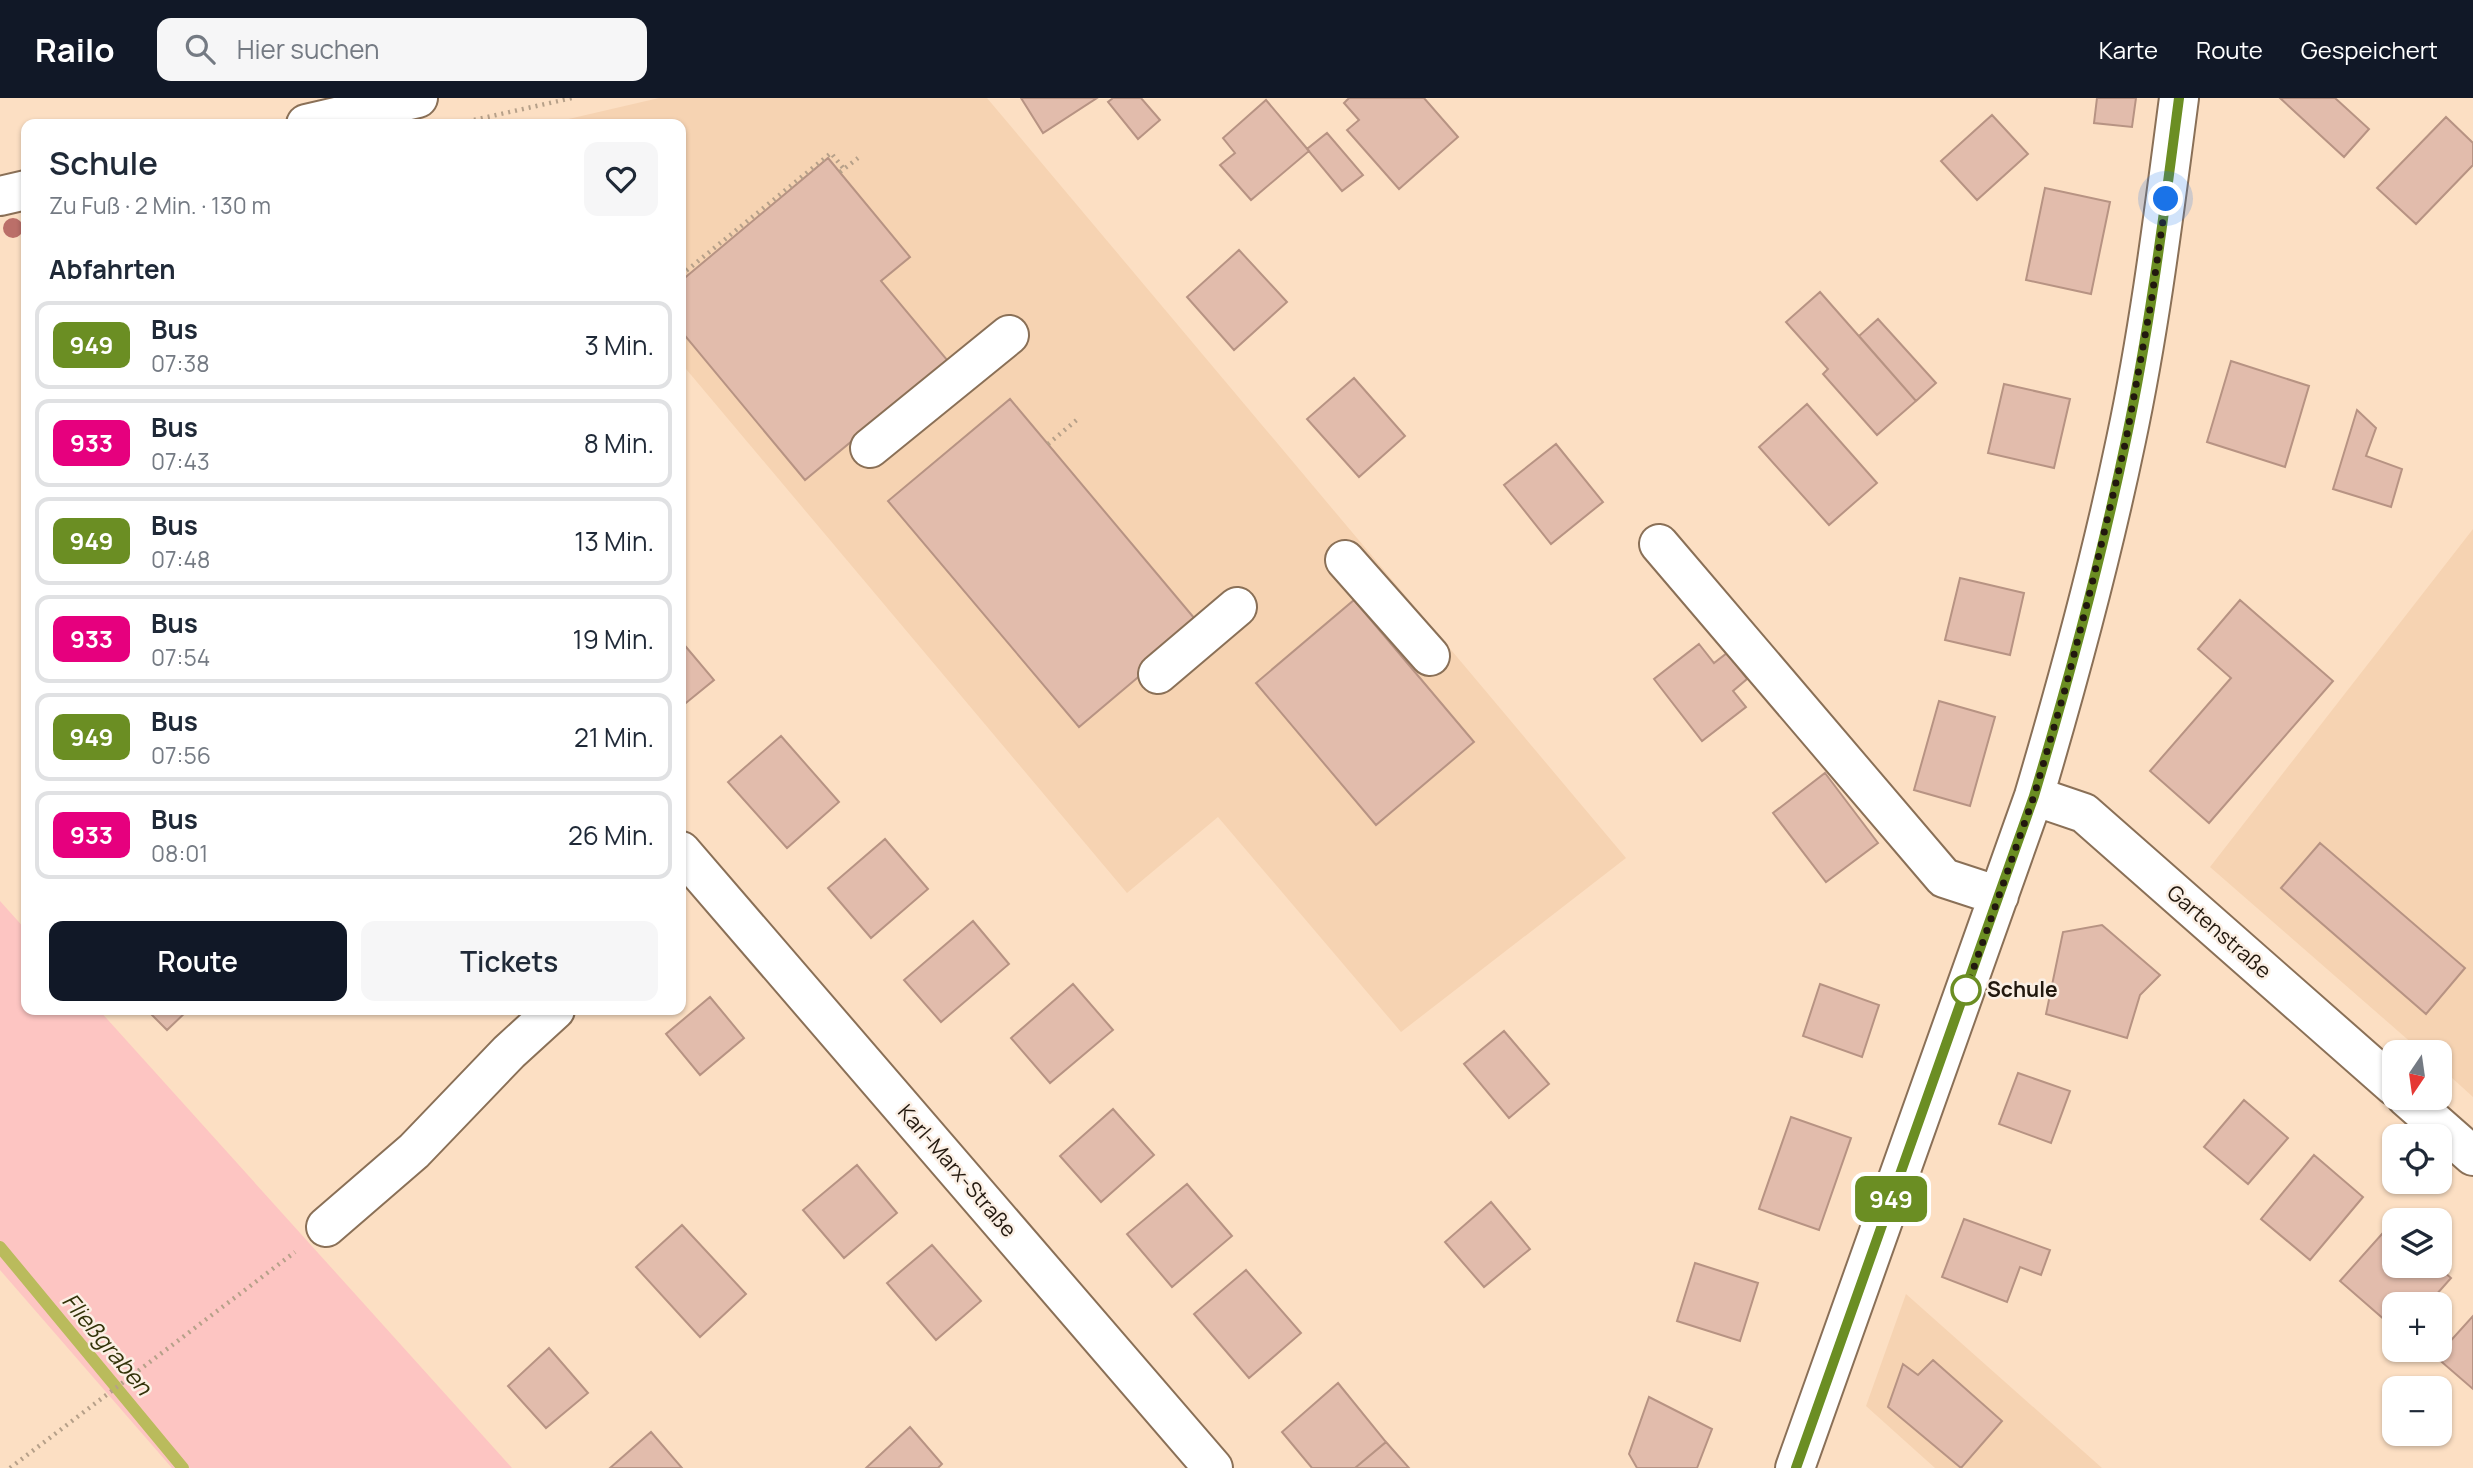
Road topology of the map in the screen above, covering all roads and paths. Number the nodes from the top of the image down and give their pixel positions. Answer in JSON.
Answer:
{"nodes":[{"id":1,"x":418,"y":98,"type":"edge"},
{"id":2,"x":572,"y":98,"type":"edge"},
{"id":3,"x":2179,"y":98,"type":"edge"},
{"id":4,"x":328,"y":119,"type":"edge"},
{"id":5,"x":478,"y":119,"type":"edge"},
{"id":6,"x":858,"y":158,"type":"dead end"},
{"id":7,"x":21,"y":191,"type":"edge"},
{"id":8,"x":0,"y":196,"type":"edge"},
{"id":9,"x":686,"y":271,"type":"edge"},
{"id":10,"x":1009,"y":335,"type":"dead end"},
{"id":11,"x":1079,"y":418,"type":"dead end"},
{"id":12,"x":1048,"y":444,"type":"dead end"},
{"id":13,"x":870,"y":448,"type":"dead end"},
{"id":14,"x":1660,"y":544,"type":"dead end"},
{"id":15,"x":1345,"y":560,"type":"dead end"},
{"id":16,"x":1237,"y":607,"type":"dead end"},
{"id":17,"x":1430,"y":656,"type":"dead end"},
{"id":18,"x":1158,"y":674,"type":"dead end"},
{"id":19,"x":2034,"y":796,"type":"junction"},
{"id":20,"x":688,"y":873,"type":"edge"},
{"id":21,"x":1999,"y":896,"type":"junction"},
{"id":22,"x":550,"y":1015,"type":"edge"},
{"id":23,"x":2382,"y":1076,"type":"edge"},
{"id":24,"x":2424,"y":1110,"type":"edge"},
{"id":25,"x":2468,"y":1142,"type":"edge"},
{"id":26,"x":326,"y":1227,"type":"joint"},
{"id":27,"x":10,"y":1468,"type":"edge"},
{"id":28,"x":1213,"y":1468,"type":"edge"},
{"id":29,"x":1796,"y":1468,"type":"edge"}],
"edges":[{"from":1,"to":4,"type":"street"},
{"from":2,"to":5,"type":"path"},
{"from":3,"to":19,"type":"street"},
{"from":6,"to":9,"type":"path"},
{"from":7,"to":8,"type":"street"},
{"from":10,"to":13,"type":"street"},
{"from":11,"to":12,"type":"path"},
{"from":14,"to":21,"type":"street"},
{"from":15,"to":17,"type":"street"},
{"from":16,"to":18,"type":"street"},
{"from":19,"to":21,"type":"street"},
{"from":19,"to":23,"type":"street","name":"Gartenstraße"},
{"from":20,"to":28,"type":"street","name":"Karl-Marx-Straße"},
{"from":21,"to":29,"type":"street"},
{"from":22,"to":26,"type":"street"},
{"from":24,"to":25,"type":"street"},
{"from":26,"to":27,"type":"path"}]}
